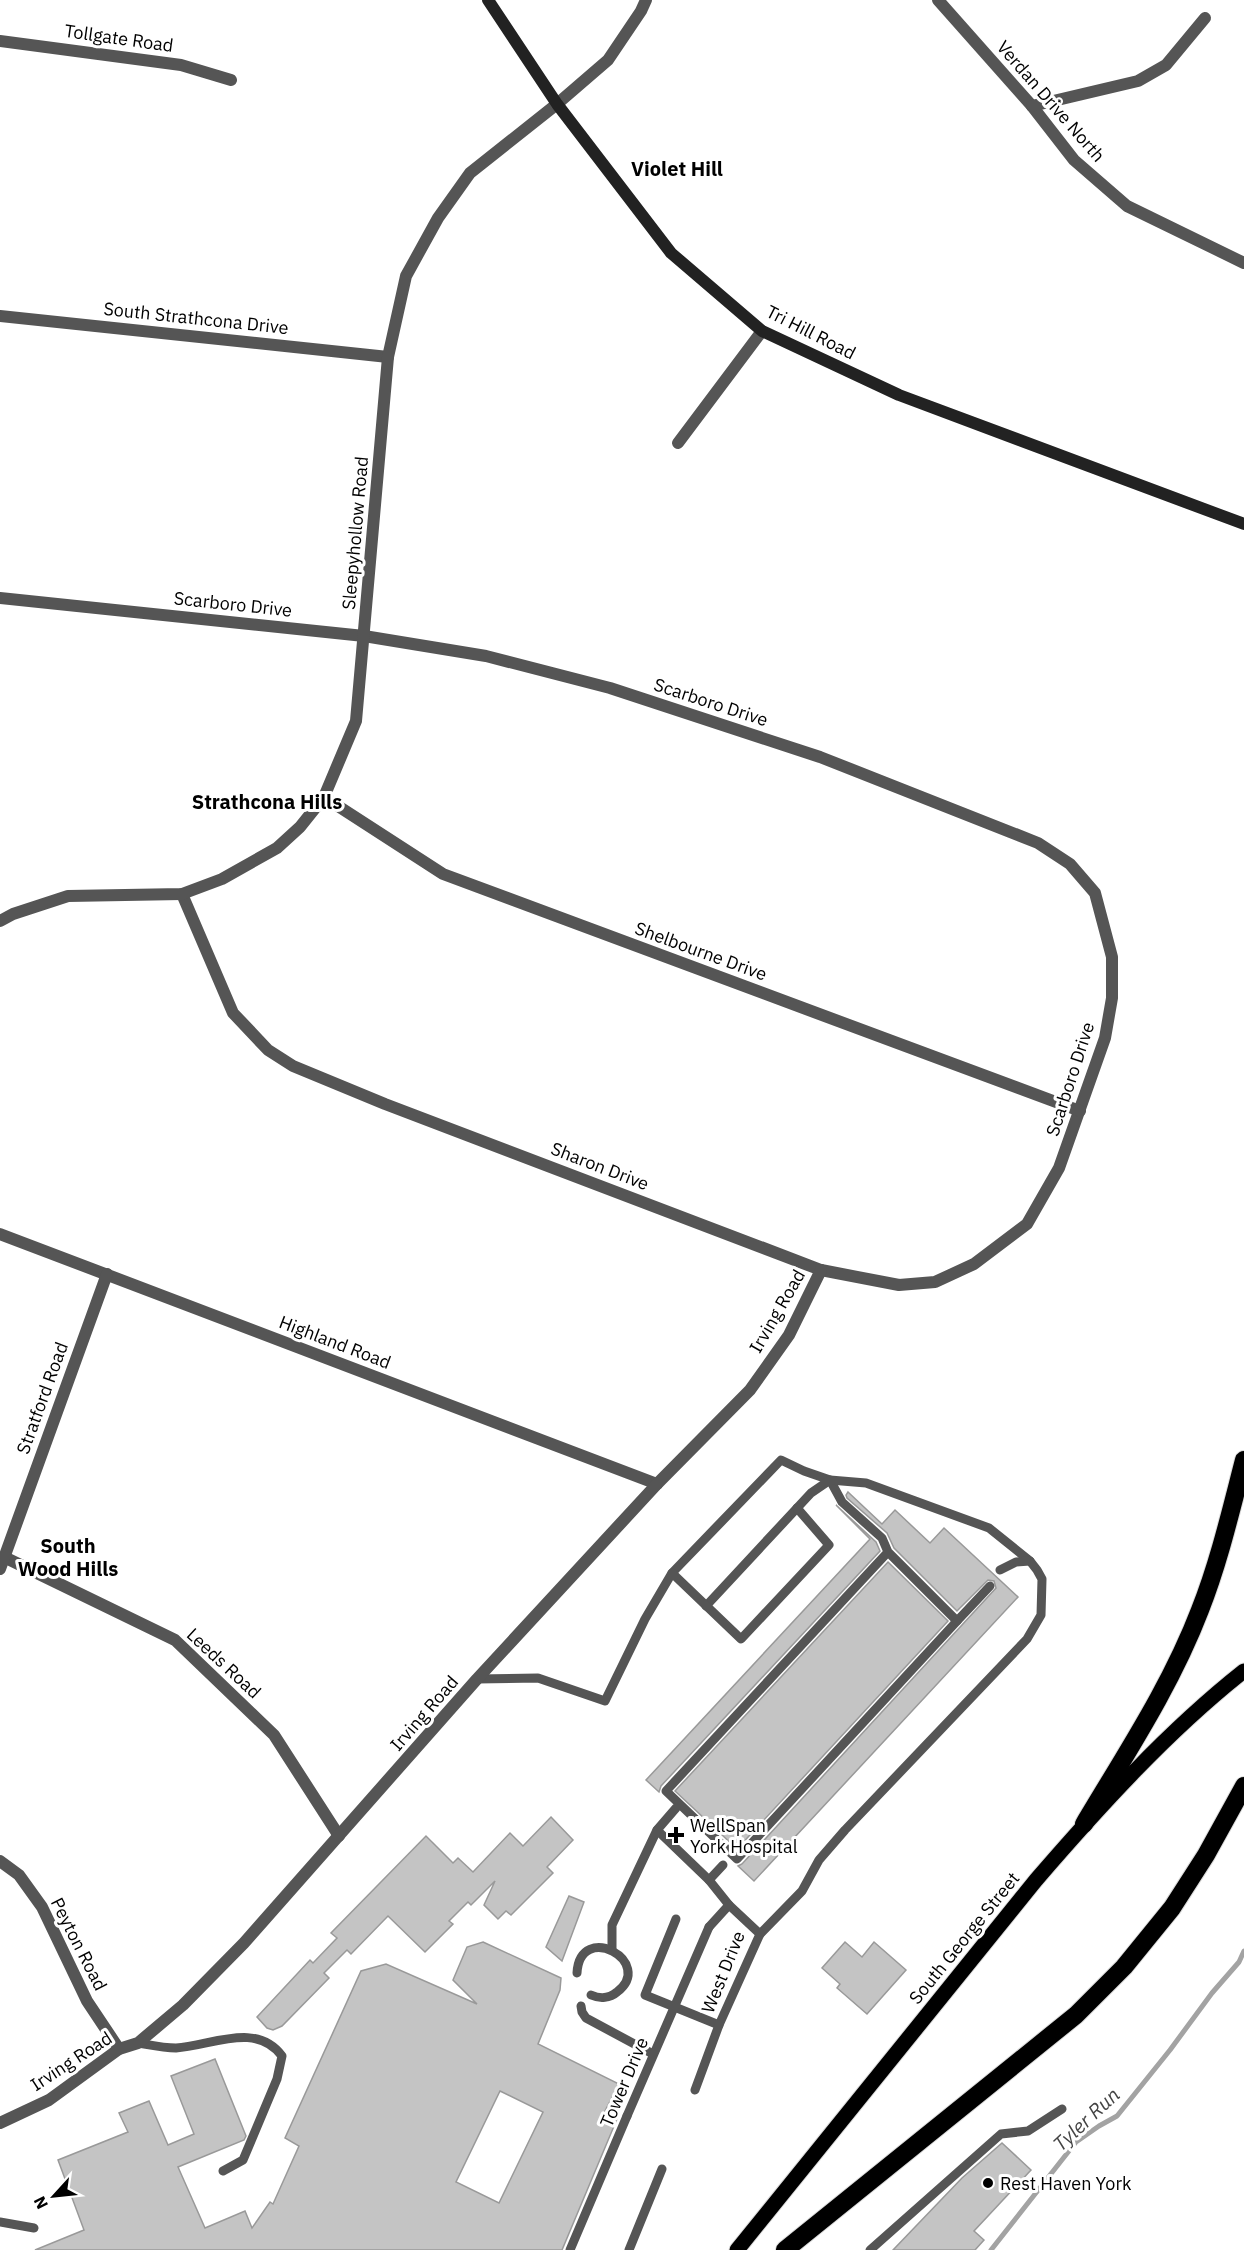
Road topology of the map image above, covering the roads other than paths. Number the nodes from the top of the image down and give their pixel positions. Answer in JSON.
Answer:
{"nodes":[{"id":1,"x":488,"y":0,"type":"edge"},
{"id":2,"x":646,"y":0,"type":"edge"},
{"id":3,"x":938,"y":0,"type":"edge"},
{"id":4,"x":1205,"y":18,"type":"dead end"},
{"id":5,"x":0,"y":41,"type":"edge"},
{"id":6,"x":231,"y":80,"type":"dead end"},
{"id":7,"x":557,"y":104,"type":"junction"},
{"id":8,"x":1032,"y":106,"type":"junction"},
{"id":9,"x":1244,"y":263,"type":"edge"},
{"id":10,"x":0,"y":316,"type":"edge"},
{"id":11,"x":762,"y":331,"type":"junction"},
{"id":12,"x":388,"y":357,"type":"junction"},
{"id":13,"x":678,"y":443,"type":"dead end"},
{"id":14,"x":1244,"y":524,"type":"edge"},
{"id":15,"x":0,"y":598,"type":"edge"},
{"id":16,"x":364,"y":636,"type":"junction"},
{"id":17,"x":324,"y":797,"type":"junction"},
{"id":18,"x":182,"y":894,"type":"junction"},
{"id":19,"x":0,"y":921,"type":"edge"},
{"id":20,"x":1080,"y":1112,"type":"junction"},
{"id":21,"x":1059,"y":1168,"type":"joint"},
{"id":22,"x":0,"y":1234,"type":"edge"},
{"id":23,"x":821,"y":1270,"type":"junction"},
{"id":24,"x":107,"y":1274,"type":"junction"},
{"id":25,"x":1244,"y":1460,"type":"edge"},
{"id":26,"x":830,"y":1480,"type":"junction"},
{"id":27,"x":657,"y":1484,"type":"junction"},
{"id":28,"x":796,"y":1508,"type":"junction"},
{"id":29,"x":888,"y":1552,"type":"junction"},
{"id":30,"x":4,"y":1557,"type":"junction"},
{"id":31,"x":1030,"y":1561,"type":"junction"},
{"id":32,"x":0,"y":1569,"type":"edge"},
{"id":33,"x":1000,"y":1570,"type":"dead end"},
{"id":34,"x":672,"y":1573,"type":"junction"},
{"id":35,"x":990,"y":1586,"type":"dead end"},
{"id":36,"x":706,"y":1606,"type":"junction"},
{"id":37,"x":957,"y":1621,"type":"junction"},
{"id":38,"x":1244,"y":1671,"type":"edge"},
{"id":39,"x":477,"y":1679,"type":"junction"},
{"id":40,"x":1244,"y":1786,"type":"edge"},
{"id":41,"x":676,"y":1808,"type":"dead end"},
{"id":42,"x":1084,"y":1824,"type":"junction"},
{"id":43,"x":657,"y":1830,"type":"junction"},
{"id":44,"x":339,"y":1836,"type":"junction"},
{"id":45,"x":0,"y":1861,"type":"edge"},
{"id":46,"x":723,"y":1865,"type":"dead end"},
{"id":47,"x":710,"y":1880,"type":"junction"},
{"id":48,"x":729,"y":1905,"type":"junction"},
{"id":49,"x":676,"y":1919,"type":"dead end"},
{"id":50,"x":709,"y":1927,"type":"joint"},
{"id":51,"x":760,"y":1934,"type":"junction"},
{"id":52,"x":612,"y":1949,"type":"junction"},
{"id":53,"x":577,"y":1973,"type":"dead end"},
{"id":54,"x":591,"y":1995,"type":"dead end"},
{"id":55,"x":581,"y":2006,"type":"dead end"},
{"id":56,"x":719,"y":2025,"type":"junction"},
{"id":57,"x":138,"y":2043,"type":"junction"},
{"id":58,"x":119,"y":2049,"type":"junction"},
{"id":59,"x":653,"y":2054,"type":"junction"},
{"id":60,"x":695,"y":2090,"type":"dead end"},
{"id":61,"x":1062,"y":2109,"type":"dead end"},
{"id":62,"x":0,"y":2123,"type":"edge"},
{"id":63,"x":662,"y":2169,"type":"dead end"},
{"id":64,"x":223,"y":2172,"type":"dead end"},
{"id":65,"x":0,"y":2222,"type":"edge"},
{"id":66,"x":34,"y":2228,"type":"dead end"},
{"id":67,"x":570,"y":2250,"type":"edge"},
{"id":68,"x":629,"y":2250,"type":"edge"},
{"id":69,"x":737,"y":2250,"type":"edge"},
{"id":70,"x":785,"y":2250,"type":"edge"},
{"id":71,"x":870,"y":2250,"type":"edge"}],
"edges":[{"from":1,"to":7,"type":"street","name":"Tri Hill Road"},
{"from":2,"to":7,"type":"street","name":"Sleepyhollow Road"},
{"from":3,"to":8,"type":"street","name":"Verdan Drive North"},
{"from":4,"to":8,"type":"street"},
{"from":5,"to":6,"type":"street","name":"Tollgate Road"},
{"from":7,"to":11,"type":"street","name":"Tri Hill Road"},
{"from":7,"to":12,"type":"street","name":"Sleepyhollow Road"},
{"from":8,"to":9,"type":"street","name":"Verdan Drive North"},
{"from":10,"to":12,"type":"street","name":"South Strathcona Drive"},
{"from":11,"to":13,"type":"street"},
{"from":11,"to":14,"type":"street","name":"Tri Hill Road"},
{"from":12,"to":16,"type":"street","name":"Sleepyhollow Road"},
{"from":15,"to":16,"type":"street","name":"Scarboro Drive"},
{"from":16,"to":17,"type":"street","name":"Sleepyhollow Road"},
{"from":16,"to":20,"type":"street","name":"Scarboro Drive"},
{"from":17,"to":18,"type":"street","name":"Sleepyhollow Road"},
{"from":17,"to":20,"type":"street","name":"Shelbourne Drive"},
{"from":18,"to":19,"type":"street","name":"Sleepyhollow Road"},
{"from":18,"to":23,"type":"street","name":"Sharon Drive"},
{"from":20,"to":21,"type":"street","name":"Scarboro Drive"},
{"from":21,"to":23,"type":"street","name":"Sharon Drive"},
{"from":22,"to":24,"type":"street","name":"Highland Road"},
{"from":23,"to":27,"type":"street","name":"Irving Road"},
{"from":24,"to":27,"type":"street","name":"Highland Road"},
{"from":24,"to":30,"type":"street","name":"Stratford Road"},
{"from":25,"to":42,"type":"highway"},
{"from":26,"to":28,"type":"lane"},
{"from":26,"to":29,"type":"lane"},
{"from":26,"to":31,"type":"lane"},
{"from":26,"to":34,"type":"lane"},
{"from":27,"to":39,"type":"street","name":"Irving Road"},
{"from":28,"to":36,"type":"lane"},
{"from":28,"to":36,"type":"lane"},
{"from":29,"to":37,"type":"lane"},
{"from":29,"to":37,"type":"lane"},
{"from":30,"to":32,"type":"street","name":"Stratford Road"},
{"from":30,"to":44,"type":"street","name":"Leeds Road"},
{"from":31,"to":33,"type":"lane"},
{"from":31,"to":51,"type":"lane"},
{"from":34,"to":36,"type":"lane"},
{"from":34,"to":39,"type":"lane"},
{"from":35,"to":37,"type":"lane"},
{"from":38,"to":42,"type":"main road","name":"South George Street"},
{"from":39,"to":44,"type":"street","name":"Irving Road"},
{"from":40,"to":70,"type":"highway"},
{"from":41,"to":43,"type":"lane"},
{"from":42,"to":69,"type":"main road","name":"South George Street"},
{"from":43,"to":47,"type":"lane"},
{"from":43,"to":52,"type":"lane"},
{"from":44,"to":57,"type":"street","name":"Irving Road"},
{"from":45,"to":58,"type":"street","name":"Peyton Road"},
{"from":46,"to":47,"type":"lane"},
{"from":47,"to":48,"type":"lane"},
{"from":48,"to":50,"type":"lane","name":"West Drive"},
{"from":48,"to":51,"type":"lane","name":"West Drive"},
{"from":49,"to":56,"type":"lane"},
{"from":50,"to":59,"type":"lane","name":"Tower Drive","bridge":true},
{"from":51,"to":56,"type":"lane","name":"West Drive"},
{"from":52,"to":53,"type":"lane"},
{"from":52,"to":54,"type":"lane"},
{"from":55,"to":59,"type":"lane"},
{"from":56,"to":60,"type":"lane","name":"West Drive"},
{"from":57,"to":58,"type":"street","name":"Irving Road"},
{"from":57,"to":64,"type":"lane"},
{"from":58,"to":62,"type":"street","name":"Irving Road"},
{"from":59,"to":67,"type":"lane","name":"Tower Drive","bridge":true},
{"from":61,"to":71,"type":"lane"},
{"from":63,"to":68,"type":"lane"},
{"from":65,"to":66,"type":"lane"}]}
